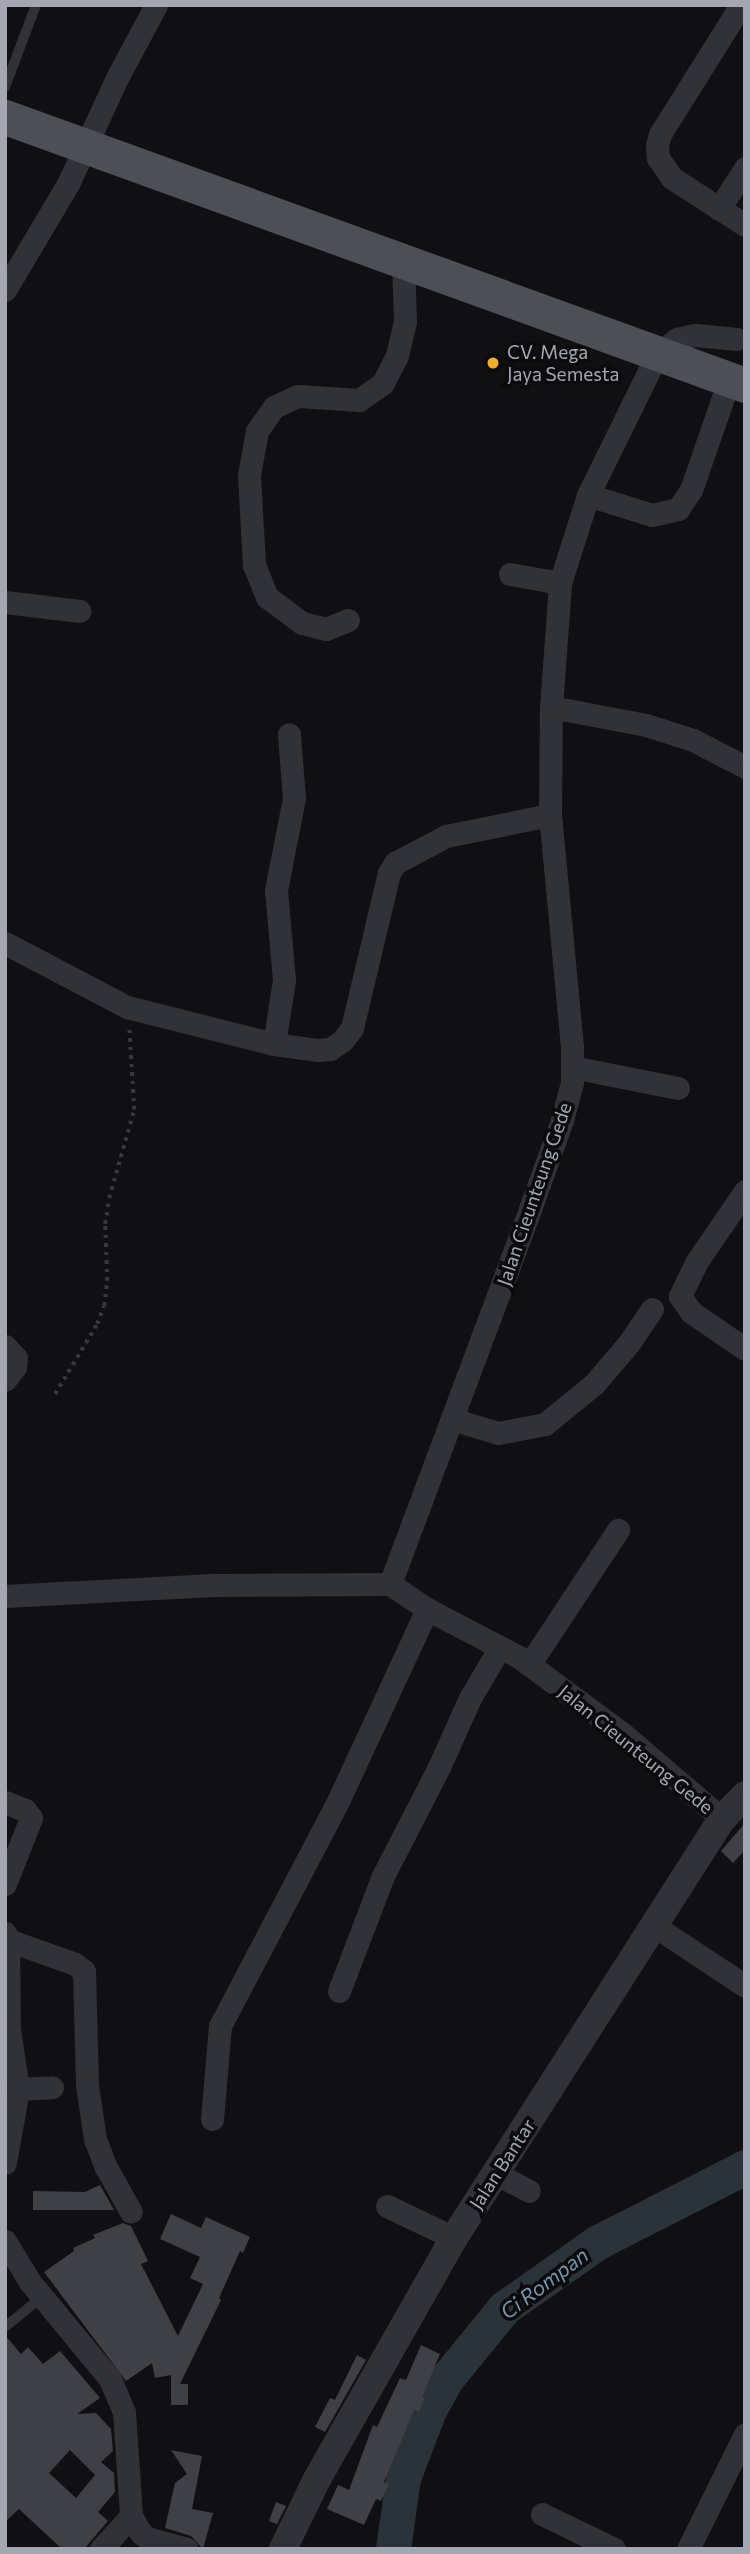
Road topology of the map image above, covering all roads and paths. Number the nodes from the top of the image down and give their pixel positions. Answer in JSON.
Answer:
{"nodes":[{"id":1,"x":36,"y":5,"type":"edge"},
{"id":2,"x":156,"y":5,"type":"edge"},
{"id":3,"x":741,"y":5,"type":"edge"},
{"id":4,"x":5,"y":87,"type":"edge"},
{"id":5,"x":5,"y":117,"type":"edge"},
{"id":6,"x":86,"y":148,"type":"junction"},
{"id":7,"x":745,"y":167,"type":"edge"},
{"id":8,"x":719,"y":209,"type":"junction"},
{"id":9,"x":745,"y":225,"type":"edge"},
{"id":10,"x":402,"y":261,"type":"junction"},
{"id":11,"x":5,"y":290,"type":"edge"},
{"id":12,"x":741,"y":333,"type":"edge"},
{"id":13,"x":657,"y":355,"type":"junction"},
{"id":14,"x":729,"y":380,"type":"edge"},
{"id":15,"x":588,"y":495,"type":"junction"},
{"id":16,"x":510,"y":574,"type":"dead end"},
{"id":17,"x":560,"y":583,"type":"junction"},
{"id":18,"x":5,"y":602,"type":"edge"},
{"id":19,"x":79,"y":611,"type":"dead end"},
{"id":20,"x":348,"y":620,"type":"dead end"},
{"id":21,"x":551,"y":708,"type":"junction"},
{"id":22,"x":289,"y":734,"type":"dead end"},
{"id":23,"x":745,"y":767,"type":"edge"},
{"id":24,"x":550,"y":816,"type":"junction"},
{"id":25,"x":5,"y":943,"type":"edge"},
{"id":26,"x":127,"y":1007,"type":"junction"},
{"id":27,"x":274,"y":1044,"type":"junction"},
{"id":28,"x":572,"y":1067,"type":"junction"},
{"id":29,"x":678,"y":1088,"type":"dead end"},
{"id":30,"x":745,"y":1191,"type":"edge"},
{"id":31,"x":652,"y":1309,"type":"dead end"},
{"id":32,"x":5,"y":1346,"type":"edge"},
{"id":33,"x":745,"y":1349,"type":"edge"},
{"id":34,"x":5,"y":1380,"type":"edge"},
{"id":35,"x":55,"y":1394,"type":"dead end"},
{"id":36,"x":452,"y":1419,"type":"junction"},
{"id":37,"x":618,"y":1530,"type":"dead end"},
{"id":38,"x":390,"y":1584,"type":"junction"},
{"id":39,"x":5,"y":1596,"type":"edge"},
{"id":40,"x":427,"y":1609,"type":"junction"},
{"id":41,"x":500,"y":1647,"type":"junction"},
{"id":42,"x":529,"y":1665,"type":"junction"},
{"id":43,"x":745,"y":1794,"type":"edge"},
{"id":44,"x":5,"y":1802,"type":"edge"},
{"id":45,"x":722,"y":1819,"type":"junction"},
{"id":46,"x":5,"y":1884,"type":"edge"},
{"id":47,"x":653,"y":1925,"type":"junction"},
{"id":48,"x":7,"y":1936,"type":"edge"},
{"id":49,"x":745,"y":1986,"type":"edge"},
{"id":50,"x":340,"y":1991,"type":"dead end"},
{"id":51,"x":52,"y":2087,"type":"dead end"},
{"id":52,"x":18,"y":2089,"type":"junction"},
{"id":53,"x":212,"y":2119,"type":"dead end"},
{"id":54,"x":5,"y":2163,"type":"edge"},
{"id":55,"x":498,"y":2174,"type":"junction"},
{"id":56,"x":529,"y":2191,"type":"dead end"},
{"id":57,"x":387,"y":2206,"type":"dead end"},
{"id":58,"x":131,"y":2212,"type":"dead end"},
{"id":59,"x":454,"y":2238,"type":"junction"},
{"id":60,"x":5,"y":2241,"type":"edge"},
{"id":61,"x":43,"y":2296,"type":"junction"},
{"id":62,"x":5,"y":2327,"type":"edge"},
{"id":63,"x":745,"y":2434,"type":"edge"},
{"id":64,"x":542,"y":2515,"type":"dead end"},
{"id":65,"x":131,"y":2516,"type":"junction"},
{"id":66,"x":101,"y":2549,"type":"edge"},
{"id":67,"x":187,"y":2549,"type":"edge"},
{"id":68,"x":283,"y":2549,"type":"edge"},
{"id":69,"x":614,"y":2549,"type":"edge"},
{"id":70,"x":688,"y":2549,"type":"edge"}],
"edges":[{"from":1,"to":4,"type":"lane"},
{"from":2,"to":6,"type":"street"},
{"from":3,"to":8,"type":"street"},
{"from":5,"to":6,"type":"main road"},
{"from":6,"to":10,"type":"main road"},
{"from":6,"to":11,"type":"street"},
{"from":7,"to":8,"type":"street"},
{"from":8,"to":9,"type":"street"},
{"from":10,"to":13,"type":"main road"},
{"from":10,"to":20,"type":"street"},
{"from":12,"to":13,"type":"street"},
{"from":12,"to":14,"type":"street"},
{"from":13,"to":14,"type":"main road"},
{"from":13,"to":15,"type":"street","name":"Jalan Cieunteung Gede"},
{"from":14,"to":15,"type":"street"},
{"from":15,"to":17,"type":"street","name":"Jalan Cieunteung Gede"},
{"from":16,"to":17,"type":"street"},
{"from":17,"to":21,"type":"street","name":"Jalan Cieunteung Gede"},
{"from":18,"to":19,"type":"street"},
{"from":21,"to":23,"type":"street"},
{"from":21,"to":24,"type":"street","name":"Jalan Cieunteung Gede"},
{"from":22,"to":27,"type":"street"},
{"from":24,"to":27,"type":"street"},
{"from":24,"to":28,"type":"street","name":"Jalan Cieunteung Gede"},
{"from":25,"to":26,"type":"street"},
{"from":26,"to":27,"type":"street"},
{"from":26,"to":35,"type":"path"},
{"from":28,"to":29,"type":"street"},
{"from":28,"to":36,"type":"street","name":"Jalan Cieunteung Gede"},
{"from":30,"to":33,"type":"street"},
{"from":31,"to":36,"type":"street"},
{"from":32,"to":34,"type":"street"},
{"from":36,"to":38,"type":"street","name":"Jalan Cieunteung Gede"},
{"from":37,"to":42,"type":"street"},
{"from":38,"to":39,"type":"street"},
{"from":38,"to":40,"type":"street","name":"Jalan Cieunteung Gede"},
{"from":40,"to":41,"type":"street","name":"Jalan Cieunteung Gede"},
{"from":40,"to":53,"type":"street"},
{"from":41,"to":42,"type":"street","name":"Jalan Cieunteung Gede"},
{"from":41,"to":50,"type":"street"},
{"from":42,"to":45,"type":"street","name":"Jalan Cieunteung Gede"},
{"from":43,"to":45,"type":"street","name":"Jalan Bantar"},
{"from":44,"to":46,"type":"street"},
{"from":45,"to":47,"type":"street","name":"Jalan Bantar"},
{"from":47,"to":49,"type":"street"},
{"from":47,"to":55,"type":"street","name":"Jalan Bantar"},
{"from":48,"to":52,"type":"street"},
{"from":48,"to":58,"type":"street"},
{"from":51,"to":52,"type":"street"},
{"from":52,"to":54,"type":"street"},
{"from":55,"to":56,"type":"street"},
{"from":55,"to":59,"type":"street","name":"Jalan Bantar"},
{"from":57,"to":59,"type":"street"},
{"from":59,"to":68,"type":"street","name":"Jalan Bantar"},
{"from":60,"to":61,"type":"street"},
{"from":61,"to":62,"type":"lane"},
{"from":61,"to":65,"type":"street"},
{"from":63,"to":70,"type":"street"},
{"from":64,"to":69,"type":"street"},
{"from":65,"to":66,"type":"street"},
{"from":65,"to":67,"type":"street"}]}
